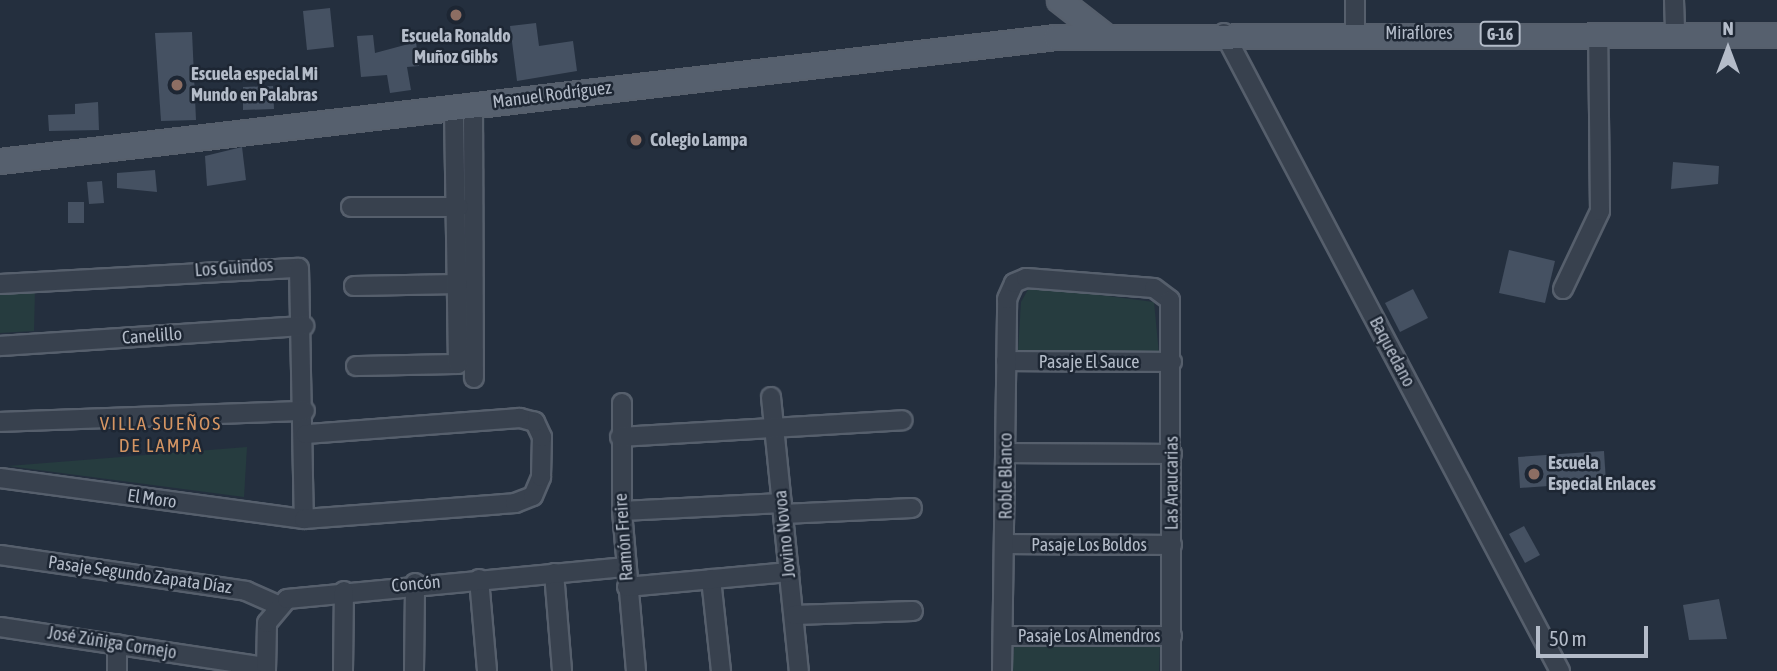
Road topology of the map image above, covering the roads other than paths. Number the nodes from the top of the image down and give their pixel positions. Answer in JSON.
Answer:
{"nodes":[{"id":1,"x":1059,"y":0,"type":"edge"},
{"id":2,"x":1355,"y":0,"type":"edge"},
{"id":3,"x":1674,"y":0,"type":"edge"},
{"id":4,"x":1224,"y":33,"type":"junction"},
{"id":5,"x":1355,"y":33,"type":"junction"},
{"id":6,"x":1598,"y":34,"type":"junction"},
{"id":7,"x":1675,"y":34,"type":"junction"},
{"id":8,"x":1104,"y":35,"type":"junction"},
{"id":9,"x":1777,"y":35,"type":"edge"},
{"id":10,"x":464,"y":106,"type":"junction"},
{"id":11,"x":0,"y":161,"type":"edge"},
{"id":12,"x":351,"y":207,"type":"dead end"},
{"id":13,"x":459,"y":207,"type":"junction"},
{"id":14,"x":1014,"y":283,"type":"joint"},
{"id":15,"x":0,"y":284,"type":"edge"},
{"id":16,"x":458,"y":285,"type":"junction"},
{"id":17,"x":354,"y":286,"type":"dead end"},
{"id":18,"x":1563,"y":289,"type":"dead end"},
{"id":19,"x":304,"y":326,"type":"junction"},
{"id":20,"x":0,"y":346,"type":"edge"},
{"id":21,"x":1006,"y":362,"type":"junction"},
{"id":22,"x":1172,"y":362,"type":"junction"},
{"id":23,"x":356,"y":366,"type":"dead end"},
{"id":24,"x":474,"y":378,"type":"dead end"},
{"id":25,"x":771,"y":397,"type":"dead end"},
{"id":26,"x":622,"y":403,"type":"dead end"},
{"id":27,"x":305,"y":411,"type":"junction"},
{"id":28,"x":902,"y":420,"type":"dead end"},
{"id":29,"x":0,"y":422,"type":"edge"},
{"id":30,"x":774,"y":425,"type":"junction"},
{"id":31,"x":306,"y":434,"type":"junction"},
{"id":32,"x":620,"y":437,"type":"junction"},
{"id":33,"x":1006,"y":453,"type":"junction"},
{"id":34,"x":1172,"y":454,"type":"junction"},
{"id":35,"x":0,"y":478,"type":"edge"},
{"id":36,"x":783,"y":508,"type":"junction"},
{"id":37,"x":912,"y":508,"type":"dead end"},
{"id":38,"x":622,"y":511,"type":"junction"},
{"id":39,"x":304,"y":519,"type":"junction"},
{"id":40,"x":1006,"y":544,"type":"junction"},
{"id":41,"x":1172,"y":545,"type":"junction"},
{"id":42,"x":0,"y":555,"type":"edge"},
{"id":43,"x":626,"y":567,"type":"junction"},
{"id":44,"x":789,"y":572,"type":"junction"},
{"id":45,"x":554,"y":573,"type":"junction"},
{"id":46,"x":479,"y":579,"type":"junction"},
{"id":47,"x":711,"y":579,"type":"junction"},
{"id":48,"x":415,"y":583,"type":"junction"},
{"id":49,"x":627,"y":587,"type":"junction"},
{"id":50,"x":344,"y":591,"type":"junction"},
{"id":51,"x":277,"y":605,"type":"junction"},
{"id":52,"x":913,"y":611,"type":"dead end"},
{"id":53,"x":793,"y":615,"type":"junction"},
{"id":54,"x":0,"y":626,"type":"edge"},
{"id":55,"x":1006,"y":636,"type":"junction"},
{"id":56,"x":1171,"y":636,"type":"junction"},
{"id":57,"x":117,"y":644,"type":"junction"},
{"id":58,"x":190,"y":663,"type":"edge"},
{"id":59,"x":266,"y":669,"type":"edge"},
{"id":60,"x":117,"y":671,"type":"edge"},
{"id":61,"x":343,"y":671,"type":"edge"},
{"id":62,"x":414,"y":671,"type":"edge"},
{"id":63,"x":487,"y":671,"type":"edge"},
{"id":64,"x":562,"y":671,"type":"edge"},
{"id":65,"x":636,"y":671,"type":"edge"},
{"id":66,"x":721,"y":671,"type":"edge"},
{"id":67,"x":799,"y":671,"type":"edge"},
{"id":68,"x":1002,"y":671,"type":"edge"},
{"id":69,"x":1171,"y":671,"type":"edge"},
{"id":70,"x":1560,"y":671,"type":"edge"}],
"edges":[{"from":1,"to":8,"type":"main road"},
{"from":2,"to":5,"type":"street"},
{"from":3,"to":7,"type":"street"},
{"from":4,"to":5,"type":"main road","name":"Miraflores","number":"G-16"},
{"from":4,"to":8,"type":"main road","name":"Miraflores","number":"G-16"},
{"from":4,"to":70,"type":"street","name":"Baquedano"},
{"from":5,"to":6,"type":"main road","name":"Miraflores","number":"G-16"},
{"from":6,"to":7,"type":"main road","name":"Miraflores","number":"G-16"},
{"from":6,"to":18,"type":"street"},
{"from":7,"to":9,"type":"main road","name":"Miraflores","number":"G-16"},
{"from":8,"to":10,"type":"main road","name":"Manuel Rodríguez"},
{"from":10,"to":11,"type":"main road","name":"Manuel Rodríguez"},
{"from":10,"to":13,"type":"street"},
{"from":10,"to":24,"type":"street"},
{"from":12,"to":13,"type":"street"},
{"from":13,"to":16,"type":"street"},
{"from":14,"to":21,"type":"street","name":"Roble Blanco"},
{"from":14,"to":22,"type":"street","name":"Las Araucarias"},
{"from":15,"to":19,"type":"street","name":"Los Guindos"},
{"from":16,"to":17,"type":"street"},
{"from":16,"to":23,"type":"street"},
{"from":19,"to":20,"type":"street","name":"Canelillo"},
{"from":19,"to":27,"type":"street","name":"Los Guindos"},
{"from":21,"to":22,"type":"street","name":"Pasaje El Sauce"},
{"from":21,"to":33,"type":"street","name":"Roble Blanco"},
{"from":22,"to":34,"type":"street","name":"Las Araucarias"},
{"from":25,"to":30,"type":"street","name":"Jovino Novoa"},
{"from":26,"to":32,"type":"street","name":"Ramón Freire"},
{"from":27,"to":29,"type":"street"},
{"from":27,"to":31,"type":"street","name":"Los Guindos"},
{"from":28,"to":30,"type":"street"},
{"from":30,"to":32,"type":"street"},
{"from":30,"to":36,"type":"street","name":"Jovino Novoa"},
{"from":31,"to":39,"type":"street","name":"Los Guindos"},
{"from":31,"to":39,"type":"street","name":"El Moro"},
{"from":32,"to":38,"type":"street","name":"Ramón Freire"},
{"from":33,"to":34,"type":"street"},
{"from":33,"to":40,"type":"street","name":"Roble Blanco"},
{"from":34,"to":41,"type":"street","name":"Las Araucarias"},
{"from":35,"to":39,"type":"street","name":"El Moro"},
{"from":36,"to":37,"type":"street"},
{"from":36,"to":38,"type":"street"},
{"from":36,"to":44,"type":"street","name":"Jovino Novoa"},
{"from":38,"to":43,"type":"street","name":"Ramón Freire"},
{"from":40,"to":41,"type":"street","name":"Pasaje Los Boldos"},
{"from":40,"to":55,"type":"street","name":"Roble Blanco"},
{"from":41,"to":56,"type":"street","name":"Las Araucarias"},
{"from":42,"to":51,"type":"street","name":"Pasaje Segundo Zapata Díaz"},
{"from":43,"to":45,"type":"street","name":"Concón"},
{"from":43,"to":49,"type":"street","name":"Ramón Freire"},
{"from":44,"to":47,"type":"street"},
{"from":44,"to":53,"type":"street","name":"Jovino Novoa"},
{"from":45,"to":46,"type":"street","name":"Concón"},
{"from":45,"to":64,"type":"street"},
{"from":46,"to":48,"type":"street","name":"Concón"},
{"from":46,"to":63,"type":"street"},
{"from":47,"to":49,"type":"street"},
{"from":47,"to":66,"type":"street"},
{"from":48,"to":50,"type":"street","name":"Concón"},
{"from":48,"to":62,"type":"street"},
{"from":49,"to":65,"type":"street","name":"Ramón Freire"},
{"from":50,"to":51,"type":"street","name":"Concón"},
{"from":50,"to":61,"type":"street"},
{"from":51,"to":59,"type":"street"},
{"from":52,"to":53,"type":"street"},
{"from":53,"to":67,"type":"street","name":"Jovino Novoa"},
{"from":54,"to":57,"type":"street","name":"José Zúñiga Cornejo"},
{"from":55,"to":56,"type":"street","name":"Pasaje Los Almendros"},
{"from":55,"to":68,"type":"street","name":"Roble Blanco"},
{"from":56,"to":69,"type":"street","name":"Las Araucarias"},
{"from":57,"to":58,"type":"street","name":"José Zúñiga Cornejo"},
{"from":57,"to":60,"type":"street"},
{"from":58,"to":59,"type":"street","name":"José Zúñiga Cornejo"}]}
